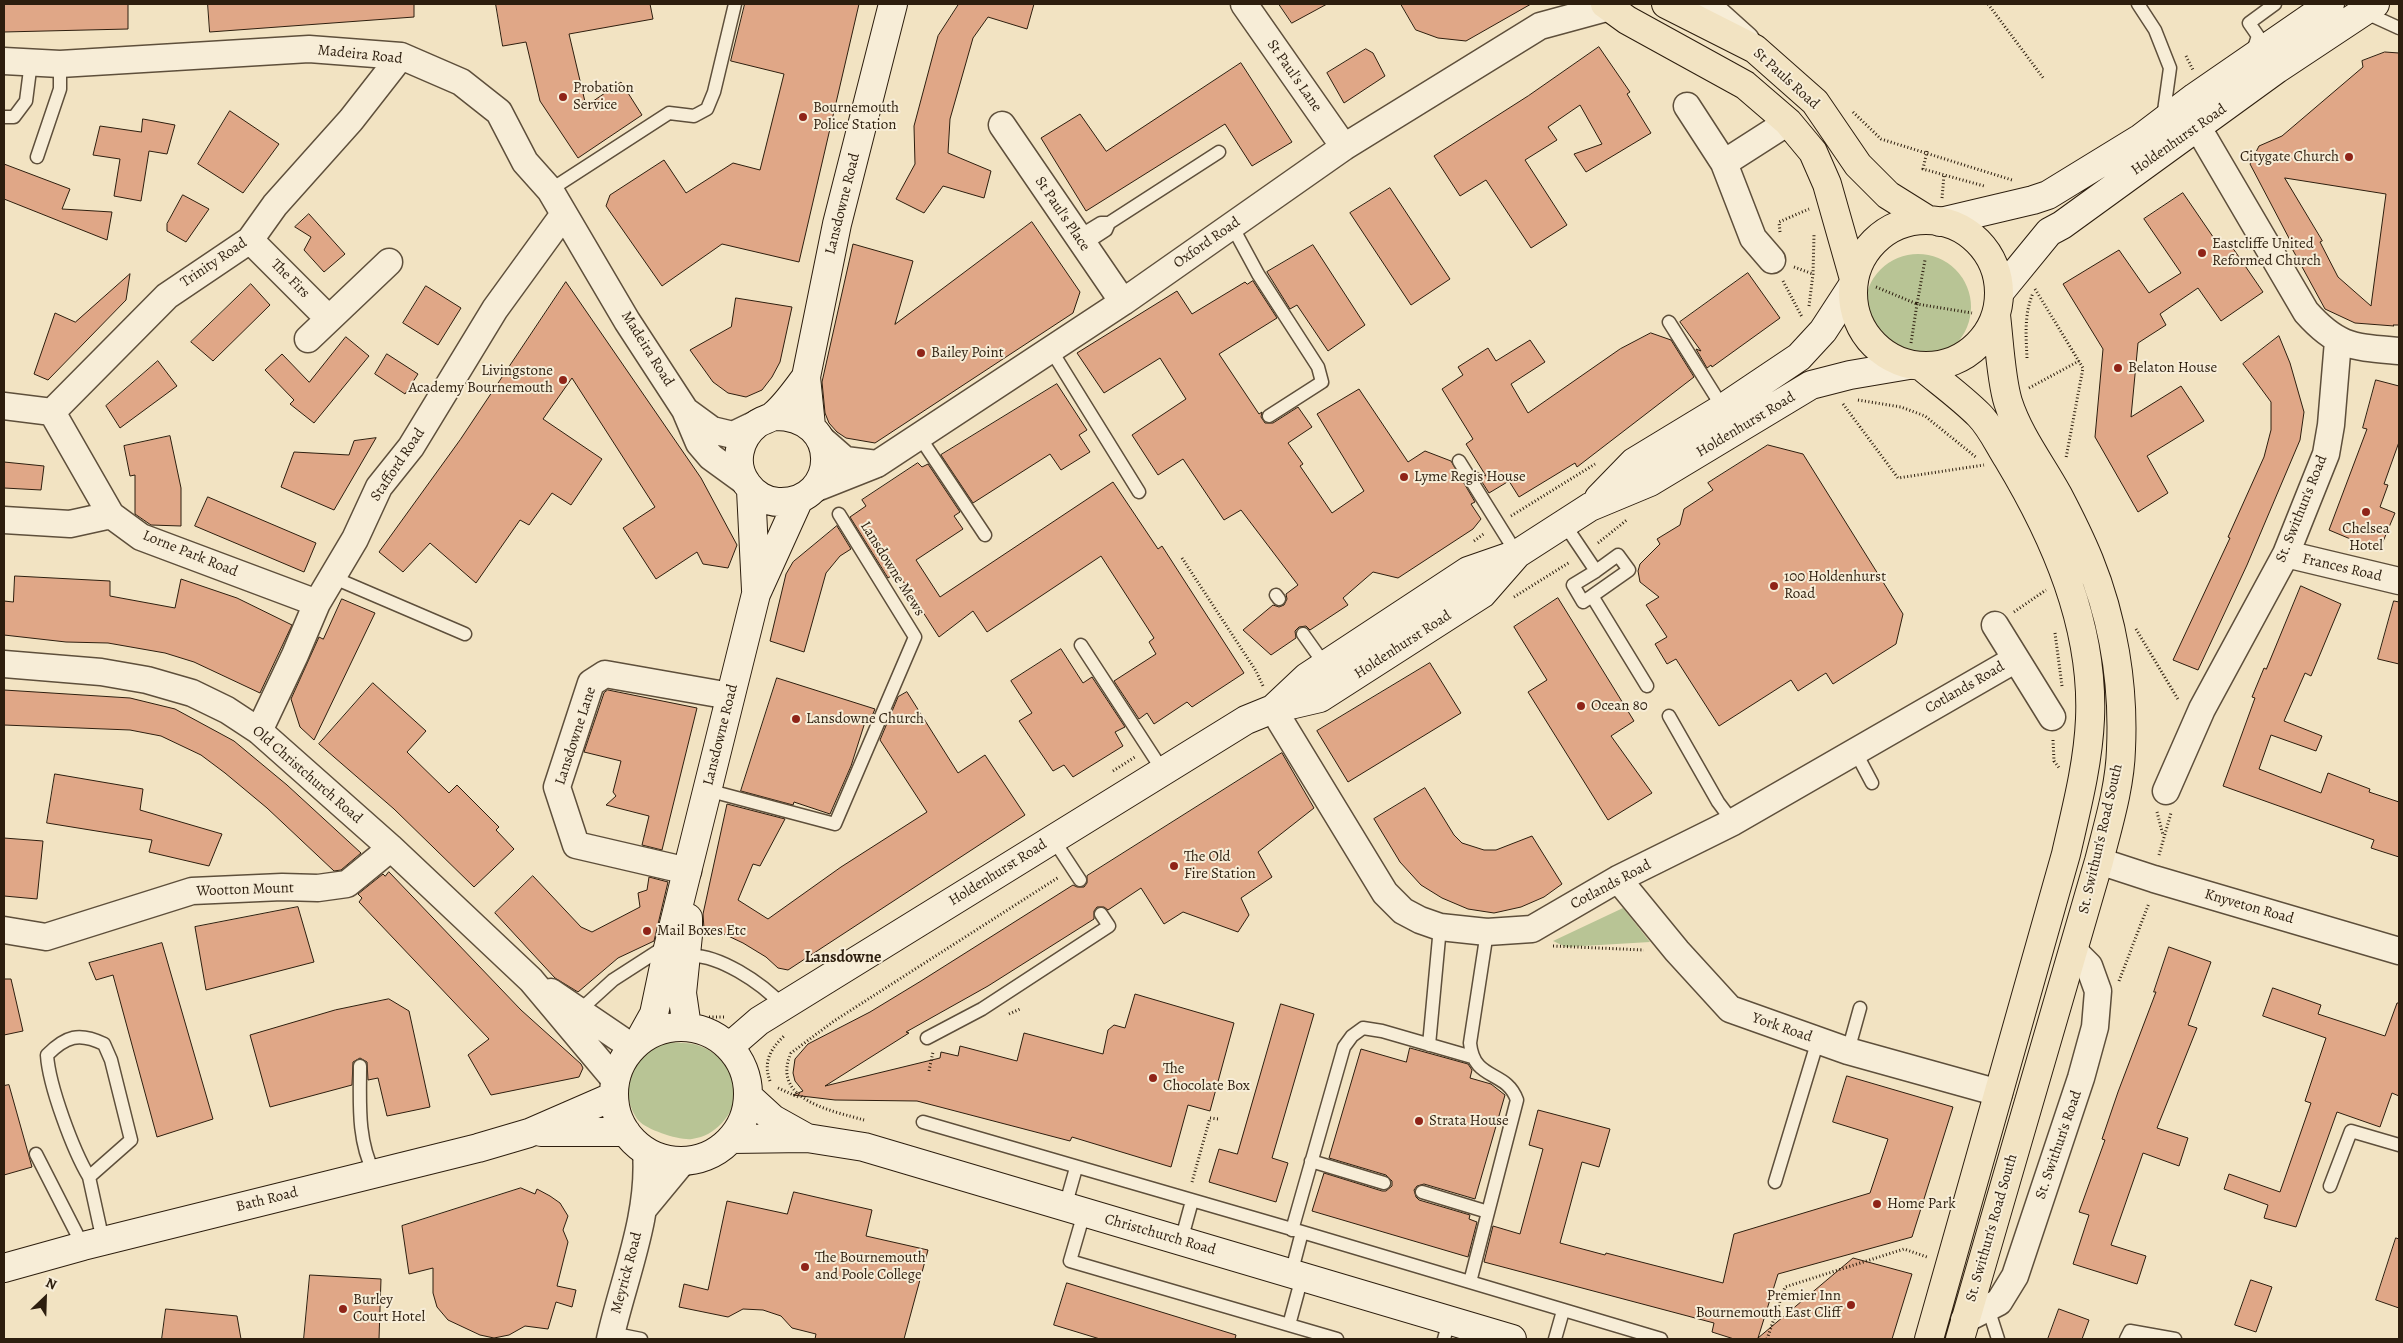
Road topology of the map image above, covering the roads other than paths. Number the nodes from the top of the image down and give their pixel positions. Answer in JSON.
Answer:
{"nodes":[{"id":1,"x":736,"y":4,"type":"edge"},
{"id":2,"x":893,"y":4,"type":"edge"},
{"id":3,"x":1244,"y":4,"type":"edge"},
{"id":4,"x":1666,"y":4,"type":"edge"},
{"id":5,"x":1706,"y":4,"type":"edge"},
{"id":6,"x":2138,"y":4,"type":"edge"},
{"id":7,"x":2275,"y":4,"type":"edge"},
{"id":8,"x":2330,"y":4,"type":"edge"},
{"id":9,"x":1608,"y":6,"type":"edge"},
{"id":10,"x":2370,"y":8,"type":"edge"},
{"id":11,"x":1545,"y":15,"type":"edge"},
{"id":12,"x":2399,"y":28,"type":"edge"},
{"id":13,"x":1755,"y":49,"type":"junction"},
{"id":14,"x":401,"y":56,"type":"junction"},
{"id":15,"x":2248,"y":60,"type":"junction"},
{"id":16,"x":4,"y":62,"type":"edge"},
{"id":17,"x":31,"y":62,"type":"junction"},
{"id":18,"x":60,"y":64,"type":"junction"},
{"id":19,"x":1687,"y":106,"type":"dead end"},
{"id":20,"x":4,"y":117,"type":"edge"},
{"id":21,"x":1788,"y":122,"type":"junction"},
{"id":22,"x":1002,"y":125,"type":"dead end"},
{"id":23,"x":2197,"y":126,"type":"junction"},
{"id":24,"x":2141,"y":138,"type":"junction"},
{"id":25,"x":1344,"y":147,"type":"junction"},
{"id":26,"x":1219,"y":152,"type":"dead end"},
{"id":27,"x":37,"y":157,"type":"dead end"},
{"id":28,"x":1724,"y":163,"type":"junction"},
{"id":29,"x":550,"y":190,"type":"junction"},
{"id":30,"x":564,"y":214,"type":"junction"},
{"id":31,"x":1936,"y":214,"type":"junction"},
{"id":32,"x":1232,"y":226,"type":"junction"},
{"id":33,"x":250,"y":240,"type":"junction"},
{"id":34,"x":1080,"y":241,"type":"junction"},
{"id":35,"x":1772,"y":260,"type":"road end"},
{"id":36,"x":389,"y":262,"type":"dead end"},
{"id":37,"x":1860,"y":284,"type":"junction"},
{"id":38,"x":1122,"y":302,"type":"junction"},
{"id":39,"x":1989,"y":307,"type":"junction"},
{"id":40,"x":329,"y":319,"type":"junction"},
{"id":41,"x":1669,"y":322,"type":"dead end"},
{"id":42,"x":308,"y":340,"type":"dead end"},
{"id":43,"x":2338,"y":340,"type":"junction"},
{"id":44,"x":1051,"y":350,"type":"junction"},
{"id":45,"x":2399,"y":351,"type":"edge"},
{"id":46,"x":1914,"y":358,"type":"junction"},
{"id":47,"x":806,"y":378,"type":"junction"},
{"id":48,"x":4,"y":406,"type":"edge"},
{"id":49,"x":1723,"y":408,"type":"junction"},
{"id":50,"x":685,"y":410,"type":"junction"},
{"id":51,"x":52,"y":412,"type":"junction"},
{"id":52,"x":1269,"y":416,"type":"dead end"},
{"id":53,"x":766,"y":419,"type":"junction"},
{"id":54,"x":815,"y":432,"type":"junction"},
{"id":55,"x":919,"y":436,"type":"junction"},
{"id":56,"x":1459,"y":461,"type":"dead end"},
{"id":57,"x":877,"y":464,"type":"junction"},
{"id":58,"x":748,"y":485,"type":"junction"},
{"id":59,"x":1139,"y":492,"type":"dead end"},
{"id":60,"x":807,"y":494,"type":"junction"},
{"id":61,"x":1590,"y":507,"type":"junction"},
{"id":62,"x":839,"y":514,"type":"dead end"},
{"id":63,"x":111,"y":515,"type":"junction"},
{"id":64,"x":4,"y":520,"type":"edge"},
{"id":65,"x":1565,"y":525,"type":"junction"},
{"id":66,"x":985,"y":535,"type":"dead end"},
{"id":67,"x":1517,"y":554,"type":"junction"},
{"id":68,"x":2286,"y":554,"type":"junction"},
{"id":69,"x":1596,"y":571,"type":"junction"},
{"id":70,"x":332,"y":577,"type":"junction"},
{"id":71,"x":2399,"y":581,"type":"edge"},
{"id":72,"x":756,"y":594,"type":"junction"},
{"id":73,"x":1592,"y":596,"type":"junction"},
{"id":74,"x":317,"y":603,"type":"junction"},
{"id":75,"x":1995,"y":625,"type":"road end"},
{"id":76,"x":465,"y":634,"type":"dead end"},
{"id":77,"x":1304,"y":634,"type":"dead end"},
{"id":78,"x":1081,"y":645,"type":"dead end"},
{"id":79,"x":2016,"y":659,"type":"junction"},
{"id":80,"x":4,"y":664,"type":"edge"},
{"id":81,"x":1325,"y":665,"type":"junction"},
{"id":82,"x":1647,"y":686,"type":"dead end"},
{"id":83,"x":1266,"y":693,"type":"junction"},
{"id":84,"x":730,"y":696,"type":"junction"},
{"id":85,"x":1669,"y":716,"type":"dead end"},
{"id":86,"x":2052,"y":717,"type":"dead end"},
{"id":87,"x":259,"y":731,"type":"junction"},
{"id":88,"x":1855,"y":751,"type":"junction"},
{"id":89,"x":1163,"y":771,"type":"junction"},
{"id":90,"x":1872,"y":784,"type":"dead end"},
{"id":91,"x":707,"y":790,"type":"junction"},
{"id":92,"x":2166,"y":791,"type":"dead end"},
{"id":93,"x":1733,"y":822,"type":"junction"},
{"id":94,"x":1052,"y":839,"type":"junction"},
{"id":95,"x":391,"y":848,"type":"junction"},
{"id":96,"x":2099,"y":861,"type":"junction"},
{"id":97,"x":688,"y":873,"type":"junction"},
{"id":98,"x":1618,"y":879,"type":"junction"},
{"id":99,"x":1080,"y":880,"type":"dead end"},
{"id":100,"x":1101,"y":914,"type":"dead end"},
{"id":101,"x":1440,"y":927,"type":"junction"},
{"id":102,"x":4,"y":930,"type":"edge"},
{"id":103,"x":1487,"y":932,"type":"junction"},
{"id":104,"x":2074,"y":951,"type":"junction"},
{"id":105,"x":2399,"y":952,"type":"edge"},
{"id":106,"x":677,"y":954,"type":"junction"},
{"id":107,"x":531,"y":980,"type":"junction"},
{"id":108,"x":783,"y":1006,"type":"junction"},
{"id":109,"x":1860,"y":1008,"type":"dead end"},
{"id":110,"x":580,"y":1010,"type":"junction"},
{"id":111,"x":695,"y":1019,"type":"junction"},
{"id":112,"x":928,"y":1038,"type":"dead end"},
{"id":113,"x":1818,"y":1040,"type":"junction"},
{"id":114,"x":636,"y":1044,"type":"junction"},
{"id":115,"x":1429,"y":1045,"type":"junction"},
{"id":116,"x":729,"y":1047,"type":"junction"},
{"id":117,"x":1848,"y":1051,"type":"junction"},
{"id":118,"x":1472,"y":1058,"type":"junction"},
{"id":119,"x":360,"y":1066,"type":"dead end"},
{"id":120,"x":614,"y":1088,"type":"junction"},
{"id":121,"x":1999,"y":1093,"type":"junction"},
{"id":122,"x":749,"y":1097,"type":"junction"},
{"id":123,"x":923,"y":1122,"type":"dead end"},
{"id":124,"x":529,"y":1132,"type":"junction"},
{"id":125,"x":626,"y":1132,"type":"junction"},
{"id":126,"x":807,"y":1138,"type":"junction"},
{"id":127,"x":731,"y":1139,"type":"junction"},
{"id":128,"x":2399,"y":1145,"type":"edge"},
{"id":129,"x":646,"y":1151,"type":"junction"},
{"id":130,"x":36,"y":1154,"type":"dead end"},
{"id":131,"x":683,"y":1161,"type":"junction"},
{"id":132,"x":1311,"y":1162,"type":"junction"},
{"id":133,"x":1076,"y":1168,"type":"junction"},
{"id":134,"x":374,"y":1173,"type":"junction"},
{"id":135,"x":89,"y":1177,"type":"junction"},
{"id":136,"x":1384,"y":1182,"type":"dead end"},
{"id":137,"x":1775,"y":1182,"type":"dead end"},
{"id":138,"x":2330,"y":1186,"type":"dead end"},
{"id":139,"x":1422,"y":1192,"type":"dead end"},
{"id":140,"x":1189,"y":1201,"type":"junction"},
{"id":141,"x":645,"y":1207,"type":"junction"},
{"id":142,"x":1074,"y":1210,"type":"junction"},
{"id":143,"x":1488,"y":1212,"type":"junction"},
{"id":144,"x":1297,"y":1231,"type":"junction"},
{"id":145,"x":1181,"y":1241,"type":"junction"},
{"id":146,"x":93,"y":1243,"type":"junction"},
{"id":147,"x":4,"y":1268,"type":"edge"},
{"id":148,"x":1297,"y":1276,"type":"junction"},
{"id":149,"x":1470,"y":1282,"type":"junction"},
{"id":150,"x":1563,"y":1311,"type":"junction"},
{"id":151,"x":1971,"y":1323,"type":"edge"},
{"id":152,"x":1289,"y":1325,"type":"junction"},
{"id":153,"x":1446,"y":1330,"type":"edge"},
{"id":154,"x":610,"y":1336,"type":"edge"},
{"id":155,"x":641,"y":1339,"type":"edge"},
{"id":156,"x":1337,"y":1339,"type":"edge"},
{"id":157,"x":1512,"y":1339,"type":"edge"},
{"id":158,"x":1555,"y":1339,"type":"edge"},
{"id":159,"x":1661,"y":1339,"type":"edge"},
{"id":160,"x":1929,"y":1339,"type":"edge"},
{"id":161,"x":1998,"y":1339,"type":"edge"},
{"id":162,"x":2126,"y":1339,"type":"edge"},
{"id":163,"x":2174,"y":1339,"type":"edge"}],
"edges":[{"from":1,"to":29,"type":"lane"},
{"from":2,"to":47,"type":"main road","name":"Lansdowne Road"},
{"from":3,"to":25,"type":"street","name":"St Paul's Lane"},
{"from":4,"to":13,"type":"main road","name":"St Pauls Road"},
{"from":5,"to":13,"type":"street"},
{"from":6,"to":24,"type":"lane"},
{"from":7,"to":15,"type":"lane"},
{"from":8,"to":15,"type":"main road","name":"Holdenhurst Road"},
{"from":9,"to":11,"type":"street","name":"Oxford Road"},
{"from":9,"to":21,"type":"main road","name":"St Pauls Road"},
{"from":10,"to":12,"type":"lane"},
{"from":10,"to":23,"type":"main road","name":"Holdenhurst Road"},
{"from":11,"to":25,"type":"street","name":"Oxford Road"},
{"from":13,"to":31,"type":"main road","name":"St Pauls Road"},
{"from":14,"to":18,"type":"street","name":"Madeira Road"},
{"from":14,"to":29,"type":"street","name":"Madeira Road"},
{"from":14,"to":33,"type":"street","name":"Trinity Road"},
{"from":15,"to":24,"type":"main road","name":"Holdenhurst Road"},
{"from":16,"to":17,"type":"street","name":"Madeira Road"},
{"from":17,"to":18,"type":"street","name":"Madeira Road"},
{"from":17,"to":20,"type":"lane"},
{"from":18,"to":27,"type":"lane"},
{"from":19,"to":28,"type":"street"},
{"from":21,"to":28,"type":"street","name":"St Pauls Road"},
{"from":21,"to":37,"type":"main road","name":"St Pauls Road"},
{"from":22,"to":34,"type":"street","name":"St Paul's Place"},
{"from":23,"to":39,"type":"main road","name":"Holdenhurst Road"},
{"from":23,"to":43,"type":"street"},
{"from":24,"to":31,"type":"main road","name":"Holdenhurst Road"},
{"from":25,"to":32,"type":"street","name":"Oxford Road"},
{"from":26,"to":34,"type":"lane"},
{"from":28,"to":35,"type":"street"},
{"from":29,"to":30,"type":"street","name":"Madeira Road"},
{"from":30,"to":50,"type":"street","name":"Madeira Road"},
{"from":30,"to":70,"type":"street","name":"Stafford Road"},
{"from":31,"to":37,"type":"main road"},
{"from":31,"to":39,"type":"main road","name":"St Pauls Road"},
{"from":32,"to":38,"type":"street","name":"Oxford Road"},
{"from":32,"to":52,"type":"lane"},
{"from":33,"to":40,"type":"street","name":"The Firs"},
{"from":33,"to":51,"type":"street","name":"Trinity Road"},
{"from":34,"to":38,"type":"street","name":"St Paul's Place"},
{"from":36,"to":40,"type":"street"},
{"from":37,"to":46,"type":"main road","name":"St Pauls Road"},
{"from":37,"to":49,"type":"main road","name":"Holdenhurst Road"},
{"from":38,"to":44,"type":"street","name":"Oxford Road"},
{"from":39,"to":46,"type":"main road"},
{"from":39,"to":96,"type":"main road","name":"St. Swithun's Road South"},
{"from":40,"to":42,"type":"street"},
{"from":41,"to":49,"type":"lane"},
{"from":43,"to":45,"type":"street"},
{"from":43,"to":68,"type":"street","name":"St. Swithun's Road"},
{"from":44,"to":55,"type":"street","name":"Oxford Road"},
{"from":44,"to":59,"type":"lane"},
{"from":46,"to":61,"type":"main road","name":"Holdenhurst Road"},
{"from":46,"to":121,"type":"main road","name":"St. Swithun's Road South"},
{"from":47,"to":53,"type":"main road","name":"Lansdowne Road"},
{"from":47,"to":54,"type":"main road","name":"Lansdowne Road"},
{"from":48,"to":51,"type":"street"},
{"from":49,"to":61,"type":"main road","name":"Holdenhurst Road"},
{"from":50,"to":53,"type":"street","name":"Madeira Road"},
{"from":50,"to":58,"type":"street","name":"Madeira Road"},
{"from":51,"to":63,"type":"street","name":"Lorne Park Road"},
{"from":53,"to":54,"type":"main road"},
{"from":53,"to":58,"type":"main road"},
{"from":54,"to":57,"type":"street"},
{"from":54,"to":60,"type":"main road"},
{"from":55,"to":57,"type":"street","name":"Oxford Road"},
{"from":55,"to":66,"type":"lane"},
{"from":56,"to":67,"type":"lane"},
{"from":57,"to":60,"type":"street","name":"Oxford Road"},
{"from":58,"to":60,"type":"main road"},
{"from":58,"to":72,"type":"main road","name":"Lansdowne Road"},
{"from":60,"to":72,"type":"main road","name":"Lansdowne Road"},
{"from":61,"to":65,"type":"main road","name":"Holdenhurst Road"},
{"from":62,"to":91,"type":"lane","name":"Lansdowne Mews"},
{"from":63,"to":64,"type":"street"},
{"from":63,"to":74,"type":"street","name":"Lorne Park Road"},
{"from":65,"to":67,"type":"main road","name":"Holdenhurst Road"},
{"from":65,"to":69,"type":"lane"},
{"from":67,"to":81,"type":"main road","name":"Holdenhurst Road"},
{"from":67,"to":83,"type":"main road","name":"Holdenhurst Road"},
{"from":68,"to":71,"type":"street","name":"Frances Road"},
{"from":68,"to":92,"type":"street","name":"St. Swithun's Road"},
{"from":69,"to":73,"type":"lane"},
{"from":69,"to":73,"type":"lane"},
{"from":70,"to":74,"type":"street","name":"Stafford Road"},
{"from":70,"to":76,"type":"lane"},
{"from":72,"to":84,"type":"main road","name":"Lansdowne Road"},
{"from":73,"to":82,"type":"lane"},
{"from":74,"to":87,"type":"street","name":"Stafford Road"},
{"from":75,"to":79,"type":"street"},
{"from":77,"to":81,"type":"lane"},
{"from":78,"to":89,"type":"lane"},
{"from":79,"to":86,"type":"street"},
{"from":79,"to":88,"type":"street","name":"Cotlands Road"},
{"from":80,"to":87,"type":"street","name":"Old Christchurch Road"},
{"from":81,"to":83,"type":"main road","name":"Holdenhurst Road"},
{"from":83,"to":89,"type":"main road","name":"Holdenhurst Road"},
{"from":83,"to":101,"type":"street","name":"Cotlands Road"},
{"from":84,"to":91,"type":"main road","name":"Lansdowne Road"},
{"from":84,"to":97,"type":"street","name":"Lansdowne Lane"},
{"from":85,"to":93,"type":"lane"},
{"from":87,"to":95,"type":"street","name":"Old Christchurch Road"},
{"from":88,"to":90,"type":"lane"},
{"from":88,"to":93,"type":"street","name":"Cotlands Road"},
{"from":89,"to":94,"type":"main road","name":"Holdenhurst Road"},
{"from":91,"to":97,"type":"main road","name":"Lansdowne Road"},
{"from":93,"to":98,"type":"street","name":"Cotlands Road"},
{"from":94,"to":99,"type":"lane"},
{"from":94,"to":108,"type":"main road","name":"Holdenhurst Road"},
{"from":95,"to":102,"type":"street","name":"Wootton Mount"},
{"from":95,"to":107,"type":"street","name":"Old Christchurch Road"},
{"from":96,"to":104,"type":"main road","name":"St. Swithun's Road South"},
{"from":96,"to":105,"type":"street","name":"Knyveton Road"},
{"from":97,"to":106,"type":"main road","name":"Lansdowne Road"},
{"from":98,"to":103,"type":"street","name":"Cotlands Road"},
{"from":98,"to":113,"type":"street","name":"York Road"},
{"from":100,"to":112,"type":"lane"},
{"from":101,"to":103,"type":"street","name":"Cotlands Road"},
{"from":101,"to":115,"type":"lane"},
{"from":103,"to":118,"type":"lane"},
{"from":104,"to":151,"type":"main road","name":"St. Swithun's Road South"},
{"from":104,"to":151,"type":"street","name":"St. Swithun's Road"},
{"from":106,"to":108,"type":"lane"},
{"from":106,"to":110,"type":"lane"},
{"from":106,"to":111,"type":"main road","name":"Lansdowne Road"},
{"from":106,"to":114,"type":"main road","name":"Lansdowne Road"},
{"from":107,"to":110,"type":"street","name":"Old Christchurch Road"},
{"from":107,"to":120,"type":"street","name":"Old Christchurch Road"},
{"from":108,"to":116,"type":"main road","name":"Holdenhurst Road"},
{"from":109,"to":117,"type":"lane"},
{"from":110,"to":114,"type":"street","name":"Old Christchurch Road"},
{"from":111,"to":114,"type":"main road"},
{"from":111,"to":116,"type":"main road"},
{"from":113,"to":117,"type":"street","name":"York Road"},
{"from":113,"to":137,"type":"lane"},
{"from":114,"to":120,"type":"main road"},
{"from":115,"to":118,"type":"lane"},
{"from":115,"to":132,"type":"lane"},
{"from":116,"to":122,"type":"main road"},
{"from":117,"to":121,"type":"street","name":"York Road"},
{"from":118,"to":143,"type":"lane"},
{"from":119,"to":134,"type":"lane"},
{"from":120,"to":124,"type":"main road","name":"Bath Road"},
{"from":120,"to":125,"type":"main road"},
{"from":121,"to":160,"type":"main road","name":"St. Swithun's Road South"},
{"from":122,"to":126,"type":"main road","name":"Christchurch Road"},
{"from":122,"to":127,"type":"main road"},
{"from":123,"to":133,"type":"lane"},
{"from":124,"to":125,"type":"main road","name":"Bath Road"},
{"from":124,"to":134,"type":"main road","name":"Bath Road"},
{"from":125,"to":129,"type":"main road"},
{"from":126,"to":127,"type":"main road","name":"Christchurch Road"},
{"from":126,"to":142,"type":"main road","name":"Christchurch Road"},
{"from":127,"to":131,"type":"main road"},
{"from":128,"to":138,"type":"lane"},
{"from":129,"to":131,"type":"main road"},
{"from":129,"to":141,"type":"street","name":"Meyrick Road"},
{"from":130,"to":146,"type":"lane"},
{"from":131,"to":141,"type":"street","name":"Meyrick Road"},
{"from":132,"to":136,"type":"lane"},
{"from":132,"to":144,"type":"lane"},
{"from":133,"to":140,"type":"lane"},
{"from":133,"to":142,"type":"lane"},
{"from":134,"to":146,"type":"main road","name":"Bath Road"},
{"from":135,"to":135,"type":"lane"},
{"from":135,"to":146,"type":"lane"},
{"from":139,"to":143,"type":"lane"},
{"from":140,"to":144,"type":"lane"},
{"from":140,"to":145,"type":"lane"},
{"from":141,"to":154,"type":"street","name":"Meyrick Road"},
{"from":142,"to":145,"type":"main road","name":"Christchurch Road"},
{"from":142,"to":152,"type":"lane"},
{"from":143,"to":149,"type":"lane"},
{"from":144,"to":148,"type":"lane"},
{"from":144,"to":149,"type":"lane"},
{"from":145,"to":148,"type":"main road","name":"Christchurch Road"},
{"from":146,"to":147,"type":"main road","name":"Bath Road"},
{"from":148,"to":152,"type":"lane"},
{"from":148,"to":153,"type":"main road","name":"Christchurch Road"},
{"from":149,"to":150,"type":"lane"},
{"from":150,"to":158,"type":"lane"},
{"from":150,"to":159,"type":"lane"},
{"from":151,"to":161,"type":"lane"},
{"from":152,"to":156,"type":"lane"},
{"from":153,"to":157,"type":"main road","name":"Christchurch Road"},
{"from":154,"to":155,"type":"lane"},
{"from":162,"to":163,"type":"lane"}]}
